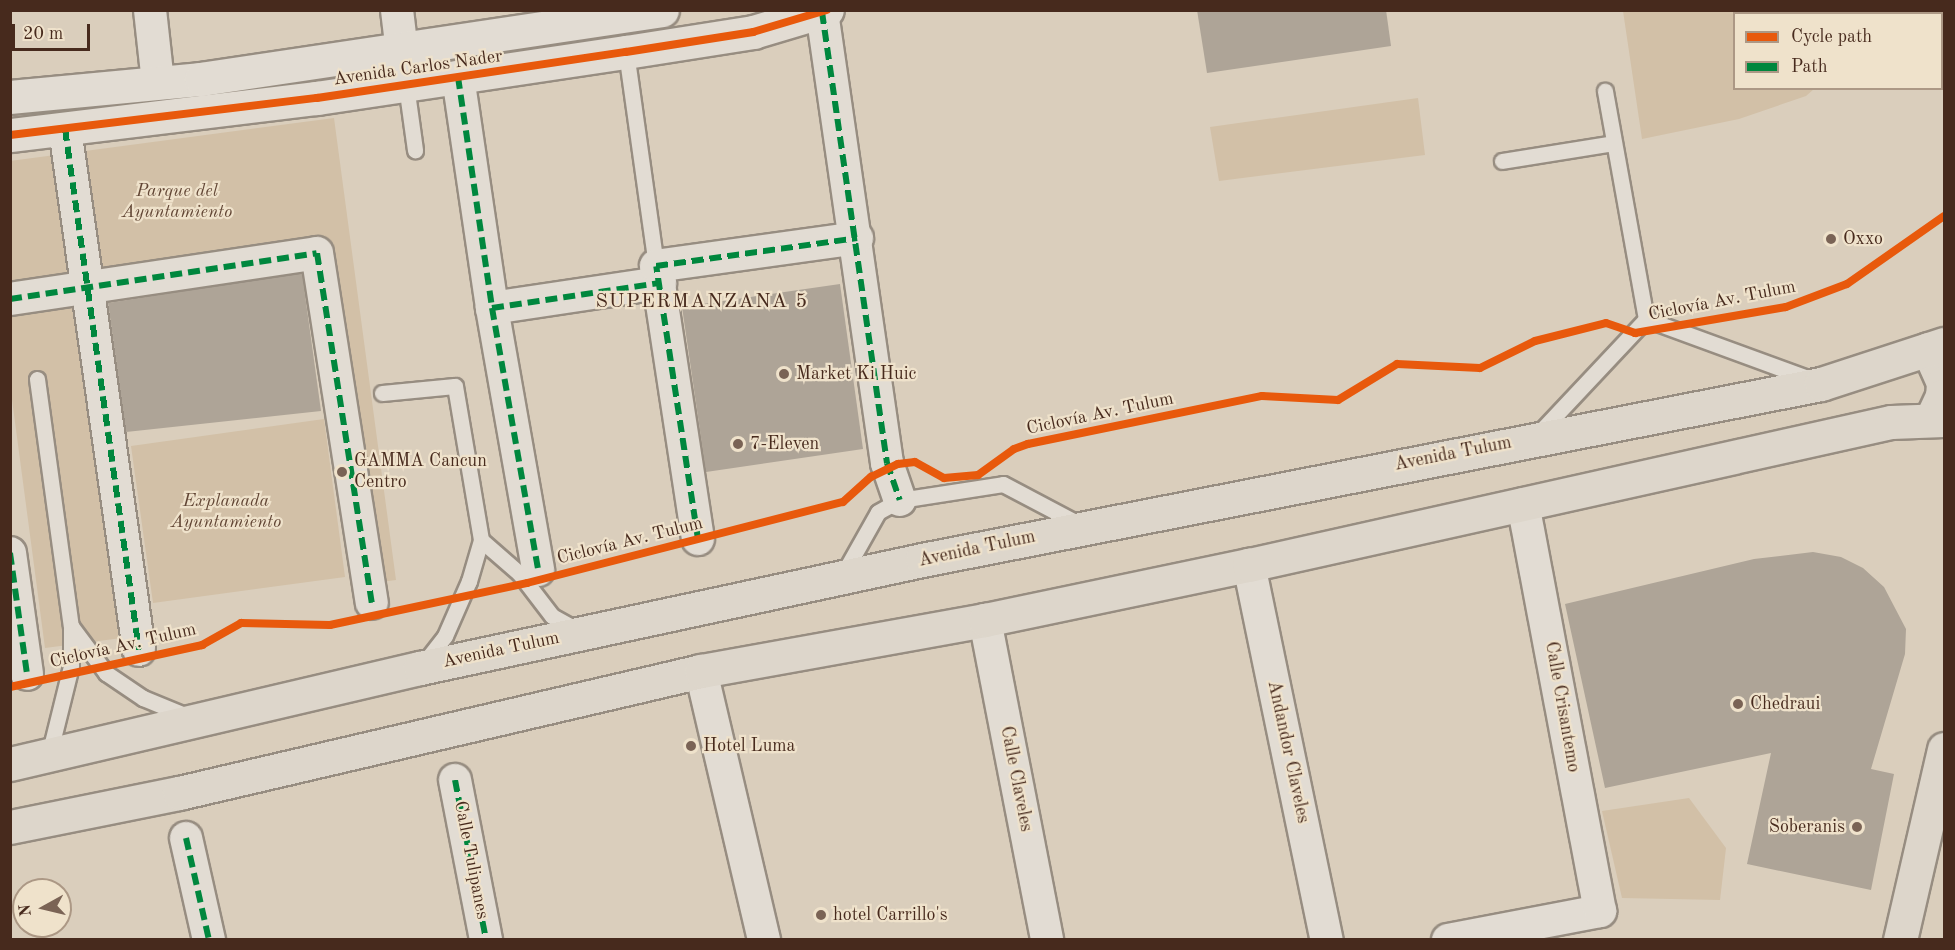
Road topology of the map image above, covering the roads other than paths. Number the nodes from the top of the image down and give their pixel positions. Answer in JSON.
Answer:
{"nodes":[{"id":1,"x":150,"y":10,"type":"edge"},
{"id":2,"x":397,"y":10,"type":"edge"},
{"id":3,"x":662,"y":10,"type":"edge"},
{"id":4,"x":824,"y":11,"type":"edge"},
{"id":5,"x":402,"y":50,"type":"junction"},
{"id":6,"x":626,"y":52,"type":"junction"},
{"id":7,"x":276,"y":68,"type":"junction"},
{"id":8,"x":458,"y":77,"type":"junction"},
{"id":9,"x":158,"y":83,"type":"junction"},
{"id":10,"x":406,"y":85,"type":"junction"},
{"id":11,"x":1605,"y":91,"type":"dead end"},
{"id":12,"x":10,"y":97,"type":"edge"},
{"id":13,"x":280,"y":102,"type":"junction"},
{"id":14,"x":65,"y":129,"type":"junction"},
{"id":15,"x":10,"y":135,"type":"edge"},
{"id":16,"x":1614,"y":143,"type":"junction"},
{"id":17,"x":415,"y":150,"type":"dead end"},
{"id":18,"x":1502,"y":161,"type":"dead end"},
{"id":19,"x":857,"y":238,"type":"junction"},
{"id":20,"x":658,"y":274,"type":"junction"},
{"id":21,"x":86,"y":288,"type":"junction"},
{"id":22,"x":10,"y":299,"type":"edge"},
{"id":23,"x":492,"y":308,"type":"junction"},
{"id":24,"x":1646,"y":319,"type":"junction"},
{"id":25,"x":1936,"y":347,"type":"edge"},
{"id":26,"x":37,"y":379,"type":"dead end"},
{"id":27,"x":1821,"y":384,"type":"junction"},
{"id":28,"x":382,"y":393,"type":"dead end"},
{"id":29,"x":1938,"y":420,"type":"edge"},
{"id":30,"x":1533,"y":439,"type":"junction"},
{"id":31,"x":900,"y":500,"type":"junction"},
{"id":32,"x":1522,"y":504,"type":"junction"},
{"id":33,"x":1084,"y":527,"type":"junction"},
{"id":34,"x":698,"y":539,"type":"dead end"},
{"id":35,"x":482,"y":540,"type":"junction"},
{"id":36,"x":10,"y":553,"type":"edge"},
{"id":37,"x":1249,"y":565,"type":"junction"},
{"id":38,"x":538,"y":570,"type":"dead end"},
{"id":39,"x":840,"y":578,"type":"junction"},
{"id":40,"x":372,"y":603,"type":"dead end"},
{"id":41,"x":985,"y":620,"type":"junction"},
{"id":42,"x":71,"y":626,"type":"junction"},
{"id":43,"x":583,"y":632,"type":"junction"},
{"id":44,"x":139,"y":650,"type":"dead end"},
{"id":45,"x":420,"y":668,"type":"junction"},
{"id":46,"x":701,"y":670,"type":"junction"},
{"id":47,"x":27,"y":674,"type":"dead end"},
{"id":48,"x":196,"y":720,"type":"junction"},
{"id":49,"x":1944,"y":749,"type":"edge"},
{"id":50,"x":49,"y":755,"type":"junction"},
{"id":51,"x":10,"y":764,"type":"edge"},
{"id":52,"x":455,"y":780,"type":"dead end"},
{"id":53,"x":10,"y":827,"type":"edge"},
{"id":54,"x":186,"y":838,"type":"dead end"},
{"id":55,"x":209,"y":939,"type":"edge"},
{"id":56,"x":486,"y":939,"type":"edge"},
{"id":57,"x":764,"y":939,"type":"edge"},
{"id":58,"x":1047,"y":939,"type":"edge"},
{"id":59,"x":1327,"y":939,"type":"edge"},
{"id":60,"x":1448,"y":939,"type":"edge"},
{"id":61,"x":1900,"y":939,"type":"edge"}],
"edges":[{"from":1,"to":9,"type":"street"},
{"from":2,"to":5,"type":"street"},
{"from":3,"to":5,"type":"street","name":"Avenida Carlos Nader"},
{"from":4,"to":6,"type":"street","name":"Avenida Carlos Nader"},
{"from":4,"to":19,"type":"street"},
{"from":5,"to":7,"type":"street","name":"Avenida Carlos Nader"},
{"from":5,"to":10,"type":"street"},
{"from":6,"to":8,"type":"street","name":"Avenida Carlos Nader"},
{"from":6,"to":20,"type":"lane"},
{"from":7,"to":9,"type":"street","name":"Avenida Carlos Nader"},
{"from":7,"to":13,"type":"street"},
{"from":8,"to":10,"type":"street","name":"Avenida Carlos Nader"},
{"from":8,"to":23,"type":"street"},
{"from":9,"to":12,"type":"street","name":"Avenida Carlos Nader"},
{"from":10,"to":13,"type":"street","name":"Avenida Carlos Nader"},
{"from":10,"to":17,"type":"lane"},
{"from":11,"to":16,"type":"lane"},
{"from":13,"to":14,"type":"street","name":"Avenida Carlos Nader"},
{"from":14,"to":15,"type":"street","name":"Avenida Carlos Nader"},
{"from":14,"to":21,"type":"street"},
{"from":16,"to":18,"type":"lane"},
{"from":16,"to":24,"type":"lane"},
{"from":19,"to":20,"type":"street"},
{"from":19,"to":31,"type":"street"},
{"from":20,"to":23,"type":"street"},
{"from":20,"to":34,"type":"street"},
{"from":21,"to":22,"type":"street"},
{"from":21,"to":40,"type":"street"},
{"from":21,"to":44,"type":"street"},
{"from":23,"to":38,"type":"street"},
{"from":24,"to":27,"type":"lane"},
{"from":24,"to":30,"type":"lane"},
{"from":25,"to":27,"type":"main road","name":"Avenida Tulum"},
{"from":25,"to":29,"type":"main road"},
{"from":26,"to":42,"type":"lane"},
{"from":27,"to":30,"type":"main road","name":"Avenida Tulum"},
{"from":28,"to":35,"type":"lane"},
{"from":29,"to":32,"type":"main road"},
{"from":30,"to":33,"type":"main road","name":"Avenida Tulum"},
{"from":31,"to":33,"type":"lane"},
{"from":31,"to":39,"type":"lane"},
{"from":32,"to":37,"type":"main road"},
{"from":32,"to":60,"type":"street","name":"Calle Crisantemo"},
{"from":33,"to":39,"type":"main road","name":"Avenida Tulum"},
{"from":35,"to":43,"type":"lane"},
{"from":35,"to":45,"type":"lane"},
{"from":36,"to":47,"type":"street"},
{"from":37,"to":41,"type":"main road"},
{"from":37,"to":59,"type":"street","name":"Andandor Claveles"},
{"from":39,"to":43,"type":"main road","name":"Avenida Tulum"},
{"from":41,"to":46,"type":"main road"},
{"from":41,"to":58,"type":"street","name":"Calle Claveles"},
{"from":42,"to":48,"type":"lane"},
{"from":42,"to":50,"type":"lane"},
{"from":43,"to":45,"type":"main road","name":"Avenida Tulum"},
{"from":45,"to":48,"type":"main road","name":"Avenida Tulum"},
{"from":46,"to":53,"type":"main road"},
{"from":46,"to":57,"type":"street"},
{"from":48,"to":50,"type":"main road","name":"Avenida Tulum"},
{"from":49,"to":61,"type":"main road"},
{"from":50,"to":51,"type":"main road","name":"Avenida Tulum"},
{"from":52,"to":56,"type":"street","name":"Calle Tulipanes"},
{"from":54,"to":55,"type":"street"}]}
